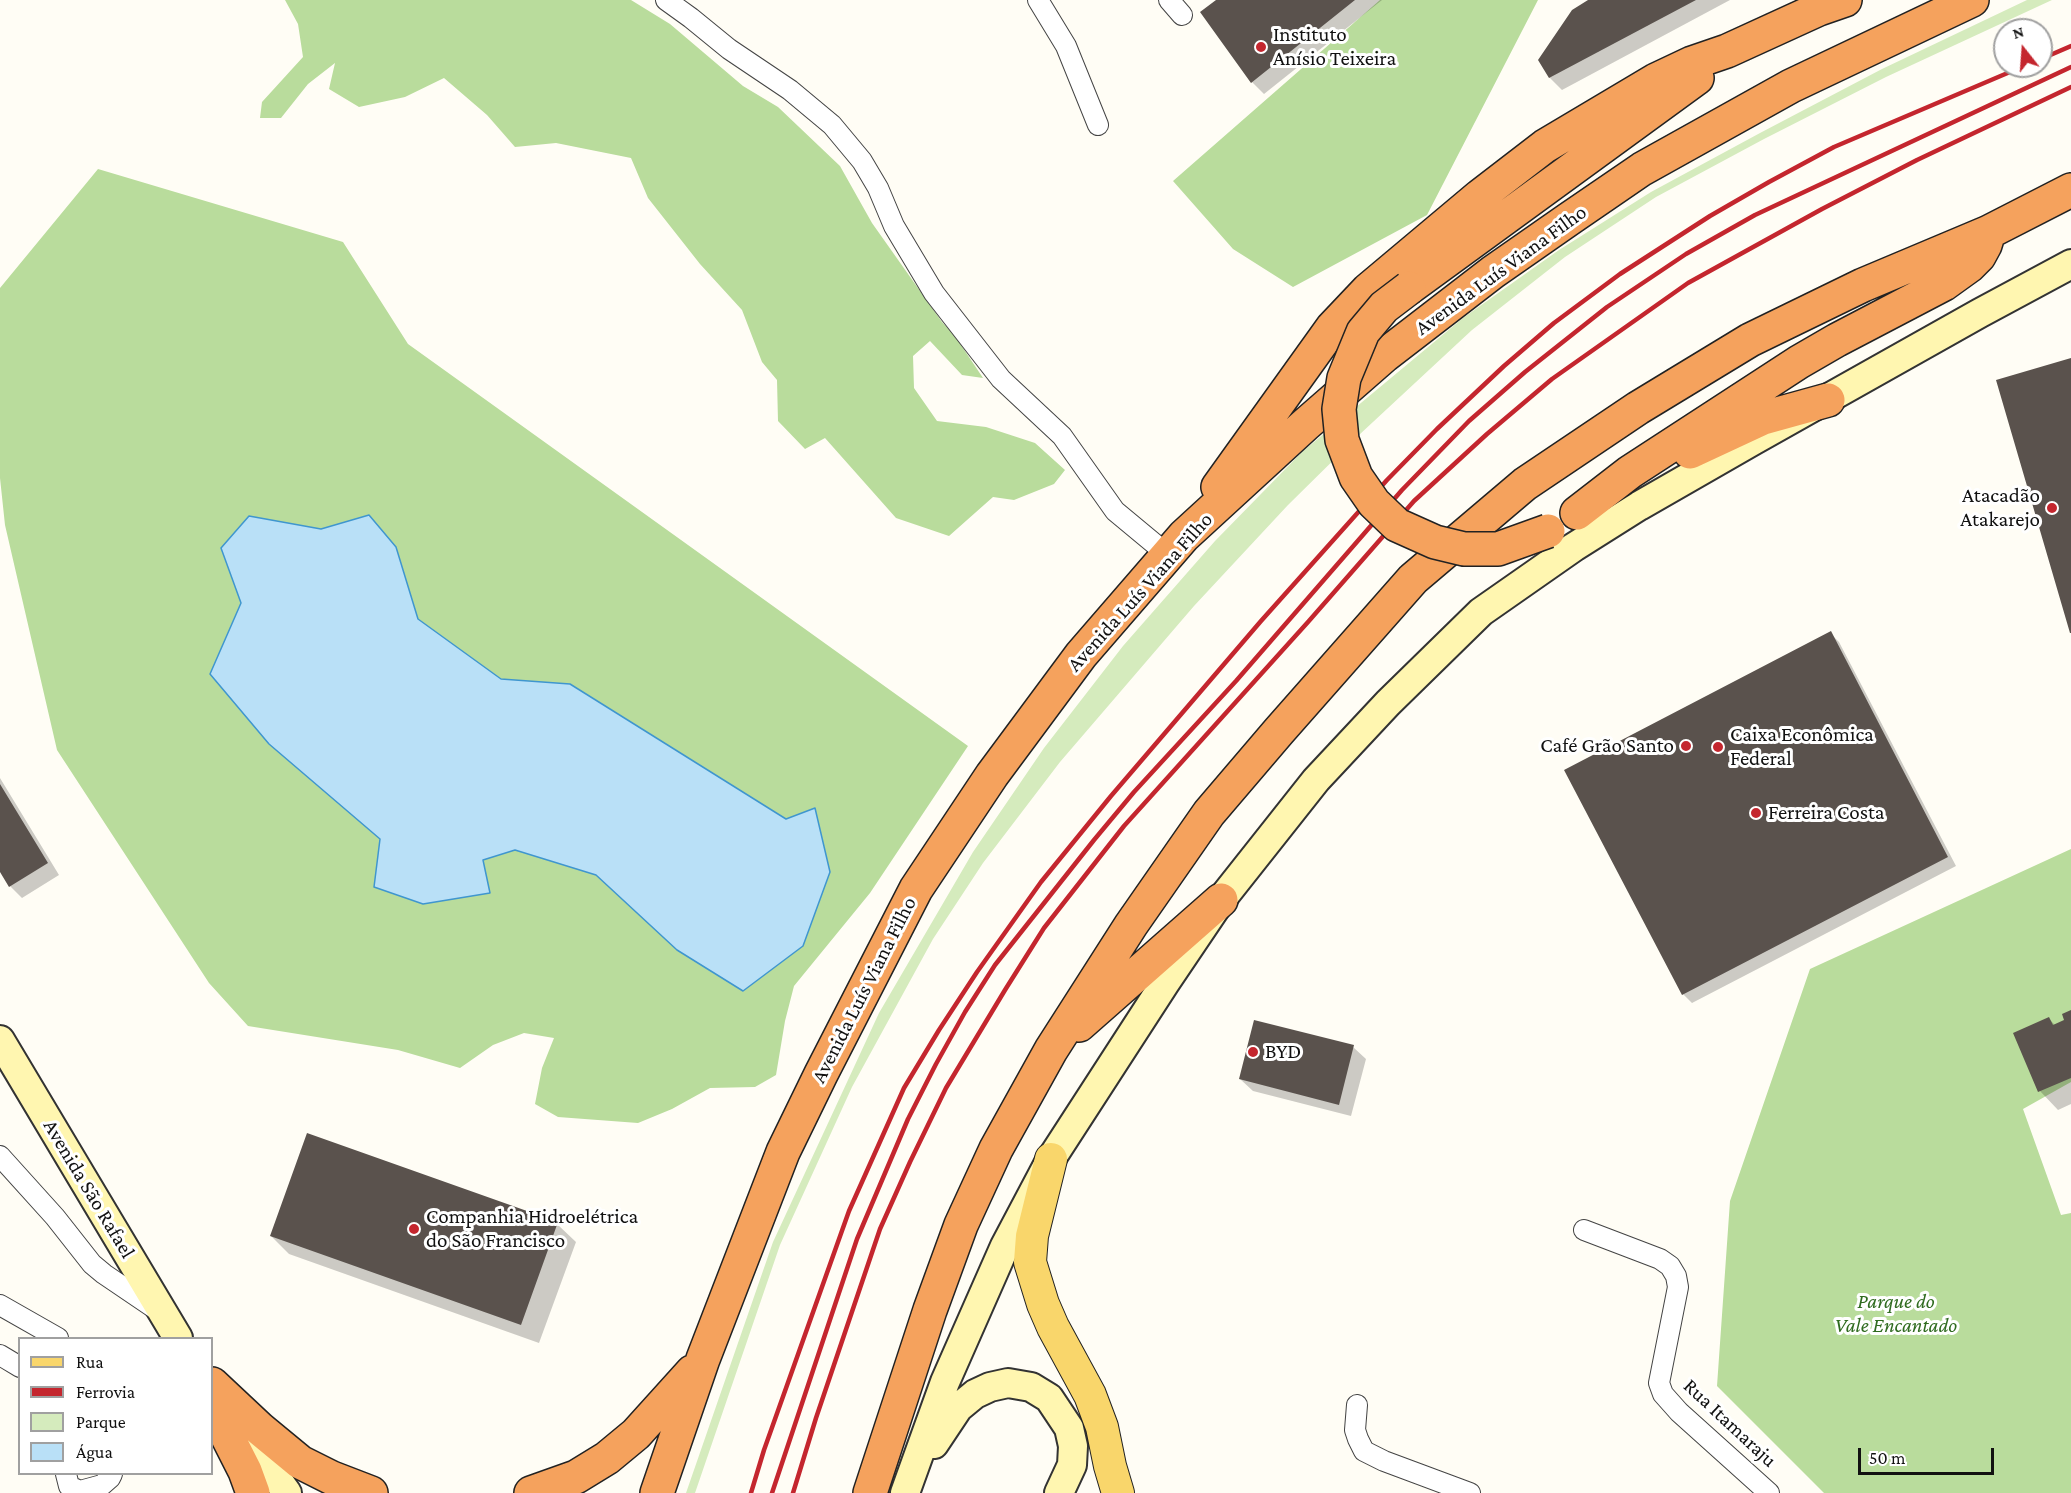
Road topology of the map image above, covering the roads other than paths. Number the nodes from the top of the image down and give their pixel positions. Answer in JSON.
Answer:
{"nodes":[{"id":1,"x":666,"y":0,"type":"edge"},
{"id":2,"x":1038,"y":0,"type":"edge"},
{"id":3,"x":1806,"y":0,"type":"edge"},
{"id":4,"x":1845,"y":0,"type":"edge"},
{"id":5,"x":1972,"y":0,"type":"edge"},
{"id":6,"x":1778,"y":26,"type":"junction"},
{"id":7,"x":1727,"y":51,"type":"junction"},
{"id":8,"x":1098,"y":125,"type":"dead end"},
{"id":9,"x":2071,"y":189,"type":"edge"},
{"id":10,"x":1989,"y":232,"type":"junction"},
{"id":11,"x":2071,"y":264,"type":"edge"},
{"id":12,"x":1828,"y":400,"type":"junction"},
{"id":13,"x":1577,"y":513,"type":"junction"},
{"id":14,"x":1176,"y":546,"type":"junction"},
{"id":15,"x":1221,"y":900,"type":"junction"},
{"id":16,"x":0,"y":1040,"type":"edge"},
{"id":17,"x":1051,"y":1050,"type":"junction"},
{"id":18,"x":0,"y":1156,"type":"edge"},
{"id":19,"x":1051,"y":1159,"type":"junction"},
{"id":20,"x":1584,"y":1230,"type":"dead end"},
{"id":21,"x":0,"y":1305,"type":"edge"},
{"id":22,"x":172,"y":1327,"type":"edge"},
{"id":23,"x":56,"y":1337,"type":"edge"},
{"id":24,"x":0,"y":1355,"type":"edge"},
{"id":25,"x":703,"y":1359,"type":"junction"},
{"id":26,"x":18,"y":1366,"type":"edge"},
{"id":27,"x":213,"y":1385,"type":"edge"},
{"id":28,"x":213,"y":1389,"type":"edge"},
{"id":29,"x":1357,"y":1405,"type":"dead end"},
{"id":30,"x":213,"y":1408,"type":"edge"},
{"id":31,"x":111,"y":1475,"type":"edge"},
{"id":32,"x":68,"y":1480,"type":"edge"},
{"id":33,"x":908,"y":1487,"type":"edge"},
{"id":34,"x":253,"y":1493,"type":"edge"},
{"id":35,"x":287,"y":1493,"type":"edge"},
{"id":36,"x":371,"y":1493,"type":"edge"},
{"id":37,"x":531,"y":1493,"type":"edge"},
{"id":38,"x":657,"y":1493,"type":"edge"},
{"id":39,"x":870,"y":1493,"type":"edge"},
{"id":40,"x":1059,"y":1493,"type":"edge"},
{"id":41,"x":1118,"y":1493,"type":"edge"},
{"id":42,"x":1470,"y":1493,"type":"edge"},
{"id":43,"x":1769,"y":1493,"type":"edge"}],
"edges":[{"from":1,"to":14,"type":"street"},
{"from":2,"to":8,"type":"street"},
{"from":3,"to":6,"type":"main road"},
{"from":4,"to":6,"type":"highway"},
{"from":5,"to":14,"type":"highway","name":"Avenida Luís Viana Filho"},
{"from":6,"to":7,"type":"highway"},
{"from":7,"to":13,"type":"highway","bridge":true},
{"from":7,"to":14,"type":"highway"},
{"from":9,"to":10,"type":"highway"},
{"from":10,"to":13,"type":"highway"},
{"from":10,"to":17,"type":"highway"},
{"from":11,"to":12,"type":"main road"},
{"from":12,"to":13,"type":"highway"},
{"from":12,"to":15,"type":"main road"},
{"from":14,"to":25,"type":"highway","name":"Avenida Luís Viana Filho"},
{"from":15,"to":17,"type":"highway"},
{"from":15,"to":19,"type":"main road"},
{"from":16,"to":22,"type":"main road","name":"Avenida São Rafael"},
{"from":17,"to":39,"type":"highway"},
{"from":18,"to":22,"type":"street"},
{"from":19,"to":33,"type":"main road"},
{"from":19,"to":41,"type":"main road"},
{"from":20,"to":43,"type":"street","name":"Rua Itamaraju"},
{"from":21,"to":23,"type":"street"},
{"from":24,"to":26,"type":"street"},
{"from":25,"to":37,"type":"highway"},
{"from":25,"to":38,"type":"highway","name":"Avenida Luís Viana Filho"},
{"from":27,"to":36,"type":"highway"},
{"from":28,"to":35,"type":"main road"},
{"from":29,"to":42,"type":"street"},
{"from":30,"to":34,"type":"highway"},
{"from":31,"to":32,"type":"street"},
{"from":33,"to":40,"type":"main road"}]}
